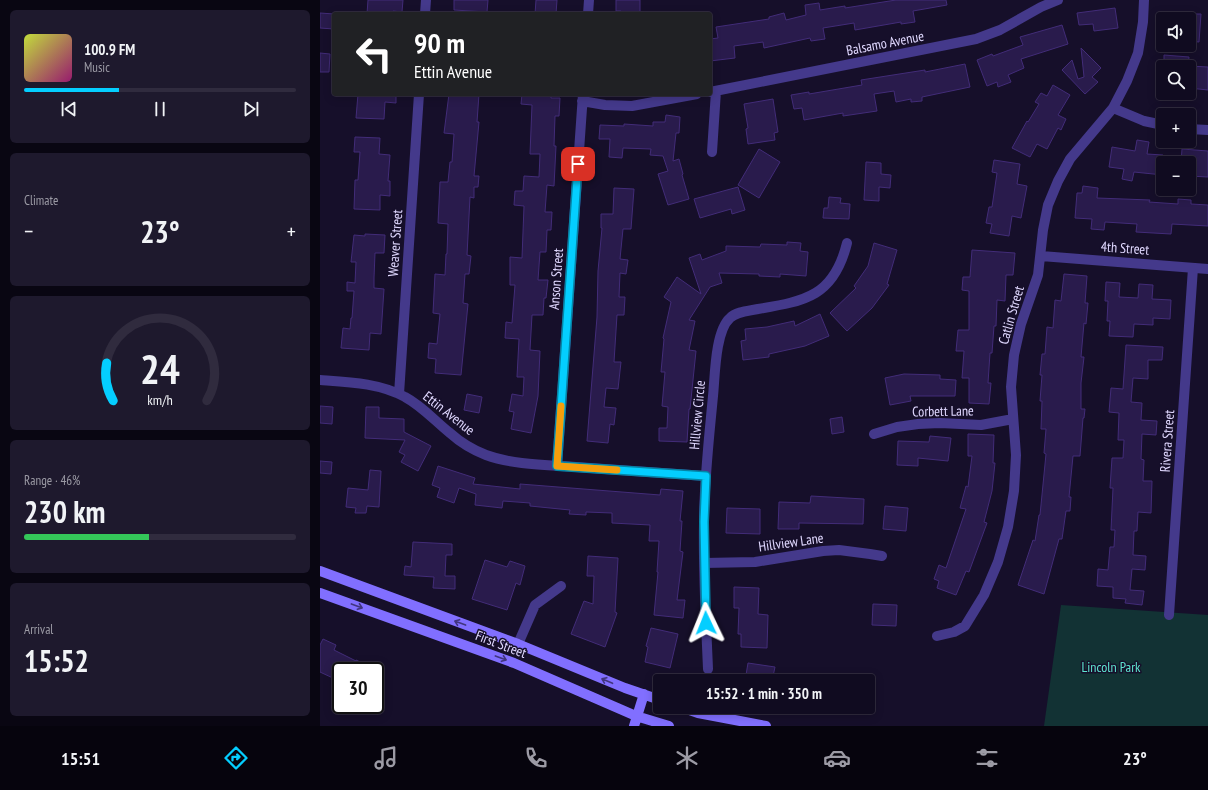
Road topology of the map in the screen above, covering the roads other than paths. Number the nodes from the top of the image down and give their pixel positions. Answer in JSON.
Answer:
{"nodes":[{"id":1,"x":426,"y":0,"type":"edge"},
{"id":2,"x":590,"y":0,"type":"edge"},
{"id":3,"x":1058,"y":0,"type":"edge"},
{"id":4,"x":1144,"y":0,"type":"edge"},
{"id":5,"x":425,"y":12,"type":"edge"},
{"id":6,"x":588,"y":12,"type":"edge"},
{"id":7,"x":713,"y":91,"type":"edge"},
{"id":8,"x":419,"y":96,"type":"edge"},
{"id":9,"x":686,"y":96,"type":"edge"},
{"id":10,"x":583,"y":98,"type":"edge"},
{"id":11,"x":1113,"y":108,"type":"junction"},
{"id":12,"x":1156,"y":124,"type":"edge"},
{"id":13,"x":1196,"y":129,"type":"edge"},
{"id":14,"x":1208,"y":130,"type":"edge"},
{"id":15,"x":712,"y":152,"type":"dead end"},
{"id":16,"x":847,"y":243,"type":"dead end"},
{"id":17,"x":1041,"y":256,"type":"junction"},
{"id":18,"x":1192,"y":268,"type":"junction"},
{"id":19,"x":1208,"y":269,"type":"edge"},
{"id":20,"x":320,"y":380,"type":"edge"},
{"id":21,"x":398,"y":394,"type":"junction"},
{"id":22,"x":1012,"y":419,"type":"junction"},
{"id":23,"x":874,"y":434,"type":"dead end"},
{"id":24,"x":557,"y":466,"type":"junction"},
{"id":25,"x":706,"y":476,"type":"junction"},
{"id":26,"x":882,"y":556,"type":"dead end"},
{"id":27,"x":704,"y":563,"type":"junction"},
{"id":28,"x":320,"y":570,"type":"edge"},
{"id":29,"x":561,"y":586,"type":"dead end"},
{"id":30,"x":320,"y":593,"type":"edge"},
{"id":31,"x":1169,"y":616,"type":"dead end"},
{"id":32,"x":937,"y":636,"type":"dead end"},
{"id":33,"x":518,"y":644,"type":"junction"},
{"id":34,"x":708,"y":669,"type":"dead end"},
{"id":35,"x":644,"y":694,"type":"junction"},
{"id":36,"x":653,"y":697,"type":"edge"},
{"id":37,"x":703,"y":714,"type":"edge"},
{"id":38,"x":635,"y":721,"type":"edge"},
{"id":39,"x":669,"y":726,"type":"edge"},
{"id":40,"x":766,"y":726,"type":"edge"}],
"edges":[{"from":1,"to":5,"type":"street"},
{"from":2,"to":6,"type":"street"},
{"from":3,"to":7,"type":"street","name":"Balsamo Avenue"},
{"from":4,"to":11,"type":"street","name":"Catlin Street"},
{"from":7,"to":15,"type":"street"},
{"from":8,"to":21,"type":"street","name":"Weaver Street"},
{"from":9,"to":10,"type":"street"},
{"from":10,"to":24,"type":"street","name":"Anson Street"},
{"from":11,"to":12,"type":"street"},
{"from":11,"to":17,"type":"street","name":"Catlin Street"},
{"from":13,"to":14,"type":"street"},
{"from":16,"to":25,"type":"street","name":"Hillview Circle"},
{"from":17,"to":18,"type":"street","name":"4th Street"},
{"from":17,"to":22,"type":"street","name":"Catlin Street"},
{"from":18,"to":19,"type":"street","name":"4th Street"},
{"from":18,"to":31,"type":"street","name":"Rivera Street"},
{"from":20,"to":21,"type":"street","name":"Ettin Avenue"},
{"from":21,"to":24,"type":"street","name":"Ettin Avenue"},
{"from":22,"to":23,"type":"street","name":"Corbett Lane"},
{"from":22,"to":32,"type":"street","name":"Catlin Street"},
{"from":24,"to":25,"type":"street","name":"Ettin Avenue"},
{"from":25,"to":27,"type":"street","name":"Hillview Circle"},
{"from":26,"to":27,"type":"street","name":"Hillview Lane"},
{"from":27,"to":34,"type":"street","name":"Hillview Circle"},
{"from":33,"to":28,"type":"main road","name":"First Street","one_way":true},
{"from":29,"to":33,"type":"street"},
{"from":30,"to":38,"type":"main road","name":"First Street","one_way":true},
{"from":35,"to":33,"type":"main road","name":"First Street","one_way":true},
{"from":35,"to":36,"type":"main road","name":"First Street"},
{"from":35,"to":38,"type":"main road"},
{"from":37,"to":40,"type":"main road"},
{"from":38,"to":39,"type":"main road","name":"First Street"}]}
